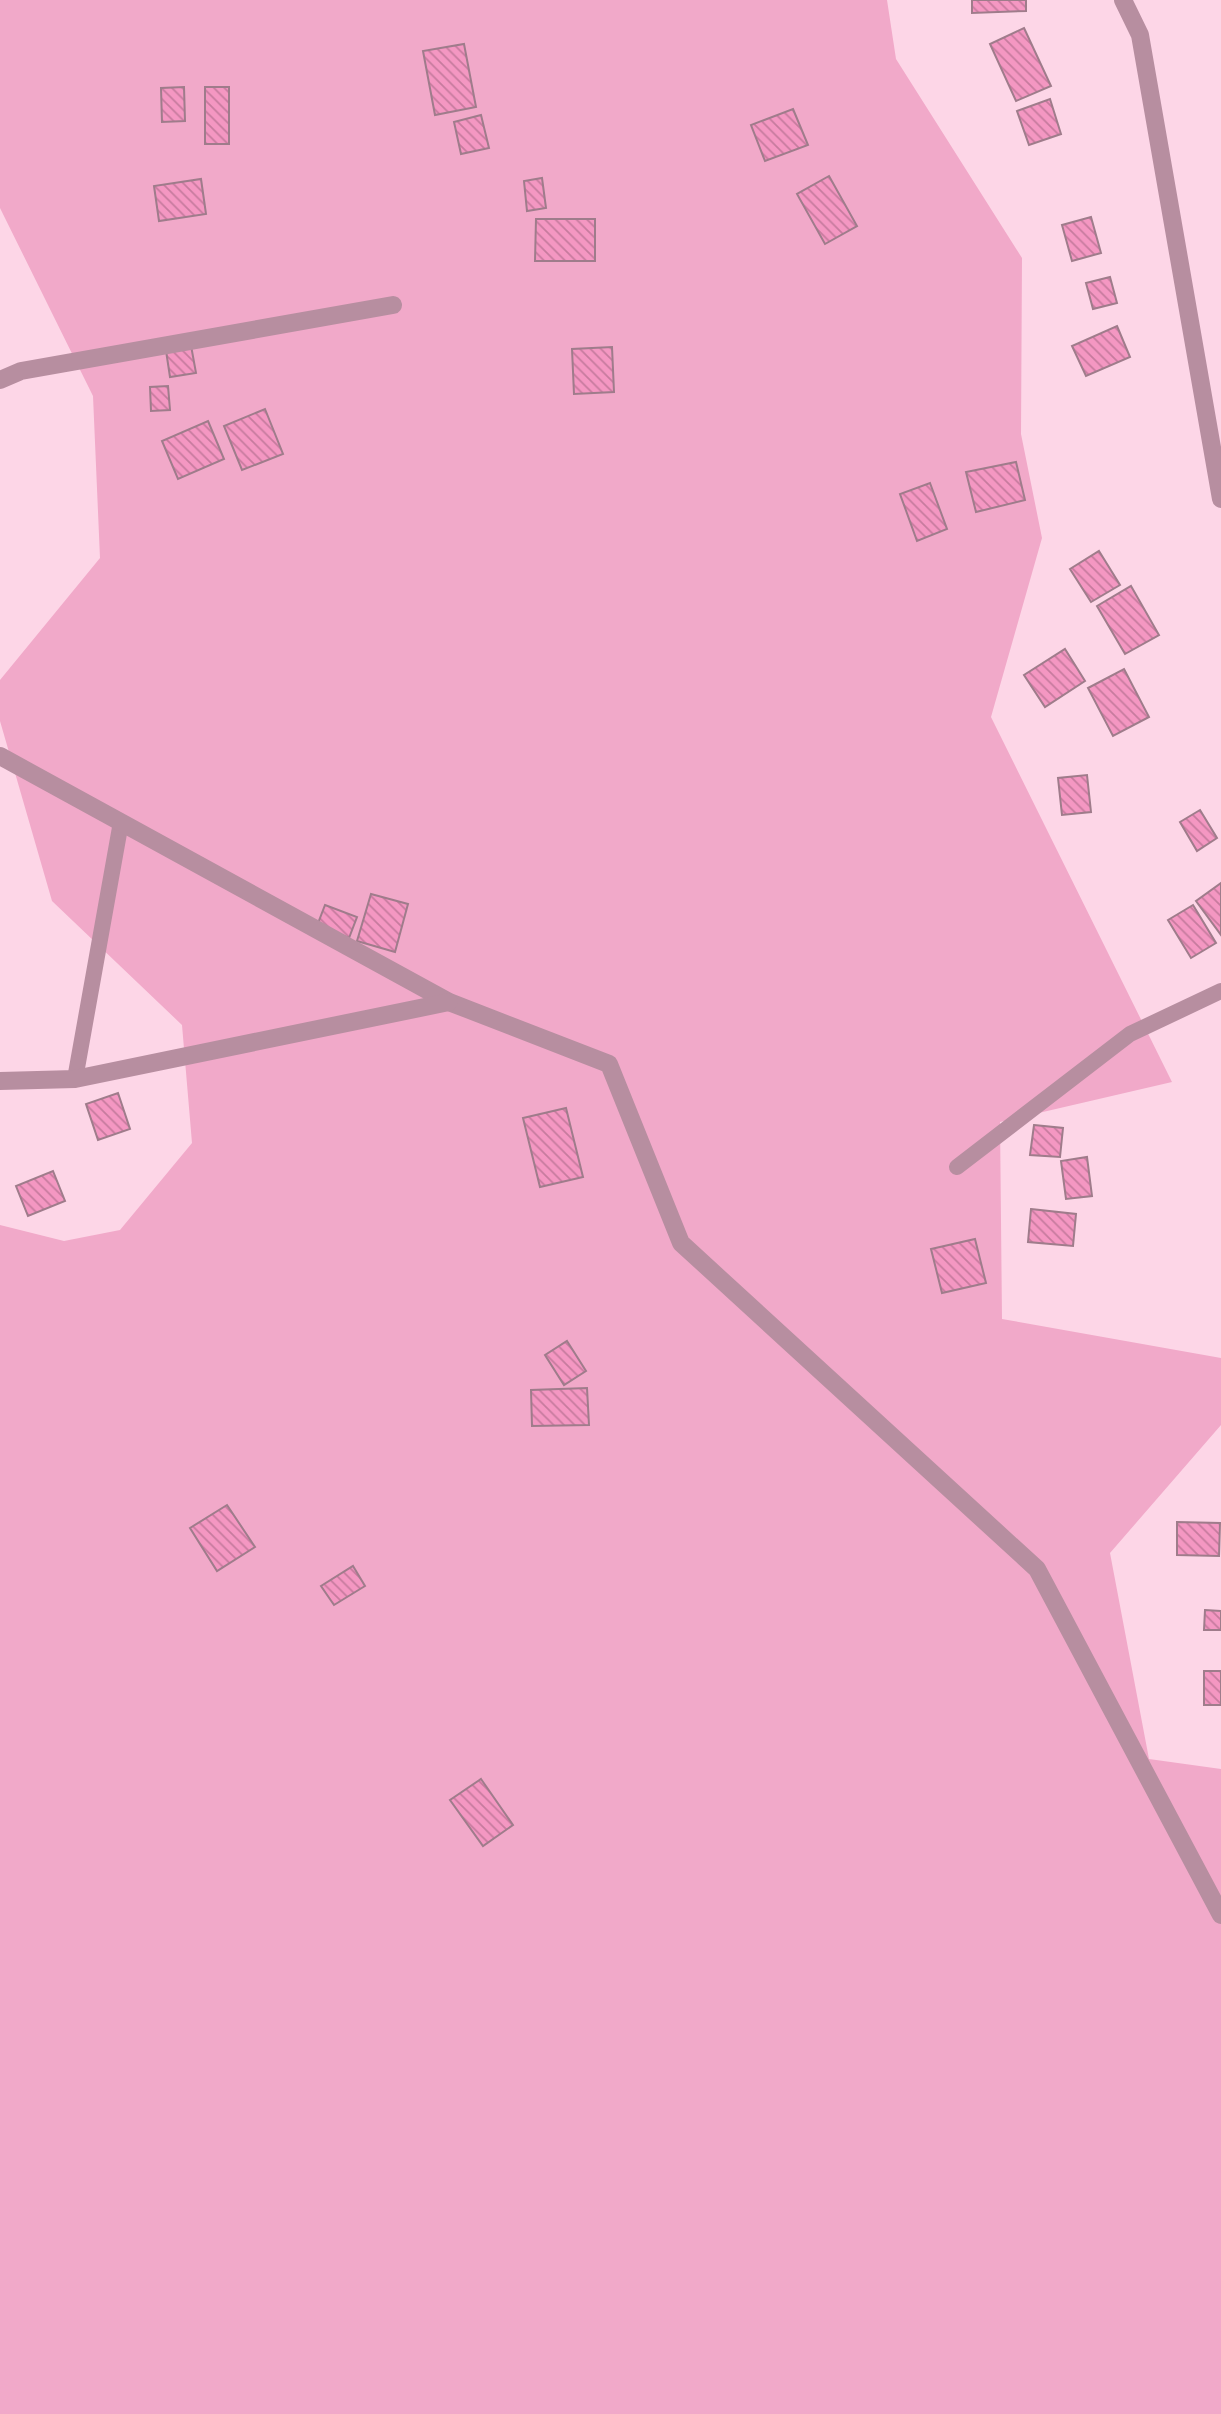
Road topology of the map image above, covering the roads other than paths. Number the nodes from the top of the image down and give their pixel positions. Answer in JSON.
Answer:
{"nodes":[{"id":1,"x":1123,"y":0,"type":"edge"},
{"id":2,"x":393,"y":305,"type":"dead end"},
{"id":3,"x":0,"y":380,"type":"edge"},
{"id":4,"x":1221,"y":499,"type":"edge"},
{"id":5,"x":0,"y":755,"type":"edge"},
{"id":6,"x":121,"y":822,"type":"junction"},
{"id":7,"x":1221,"y":992,"type":"edge"},
{"id":8,"x":449,"y":1002,"type":"junction"},
{"id":9,"x":75,"y":1079,"type":"junction"},
{"id":10,"x":0,"y":1081,"type":"edge"},
{"id":11,"x":957,"y":1167,"type":"dead end"},
{"id":12,"x":1221,"y":1915,"type":"edge"}],
"edges":[{"from":1,"to":4,"type":"street"},
{"from":2,"to":3,"type":"street"},
{"from":5,"to":6,"type":"street"},
{"from":6,"to":8,"type":"street"},
{"from":6,"to":9,"type":"lane"},
{"from":7,"to":11,"type":"lane"},
{"from":8,"to":9,"type":"street"},
{"from":8,"to":12,"type":"street"},
{"from":9,"to":10,"type":"street"}]}
